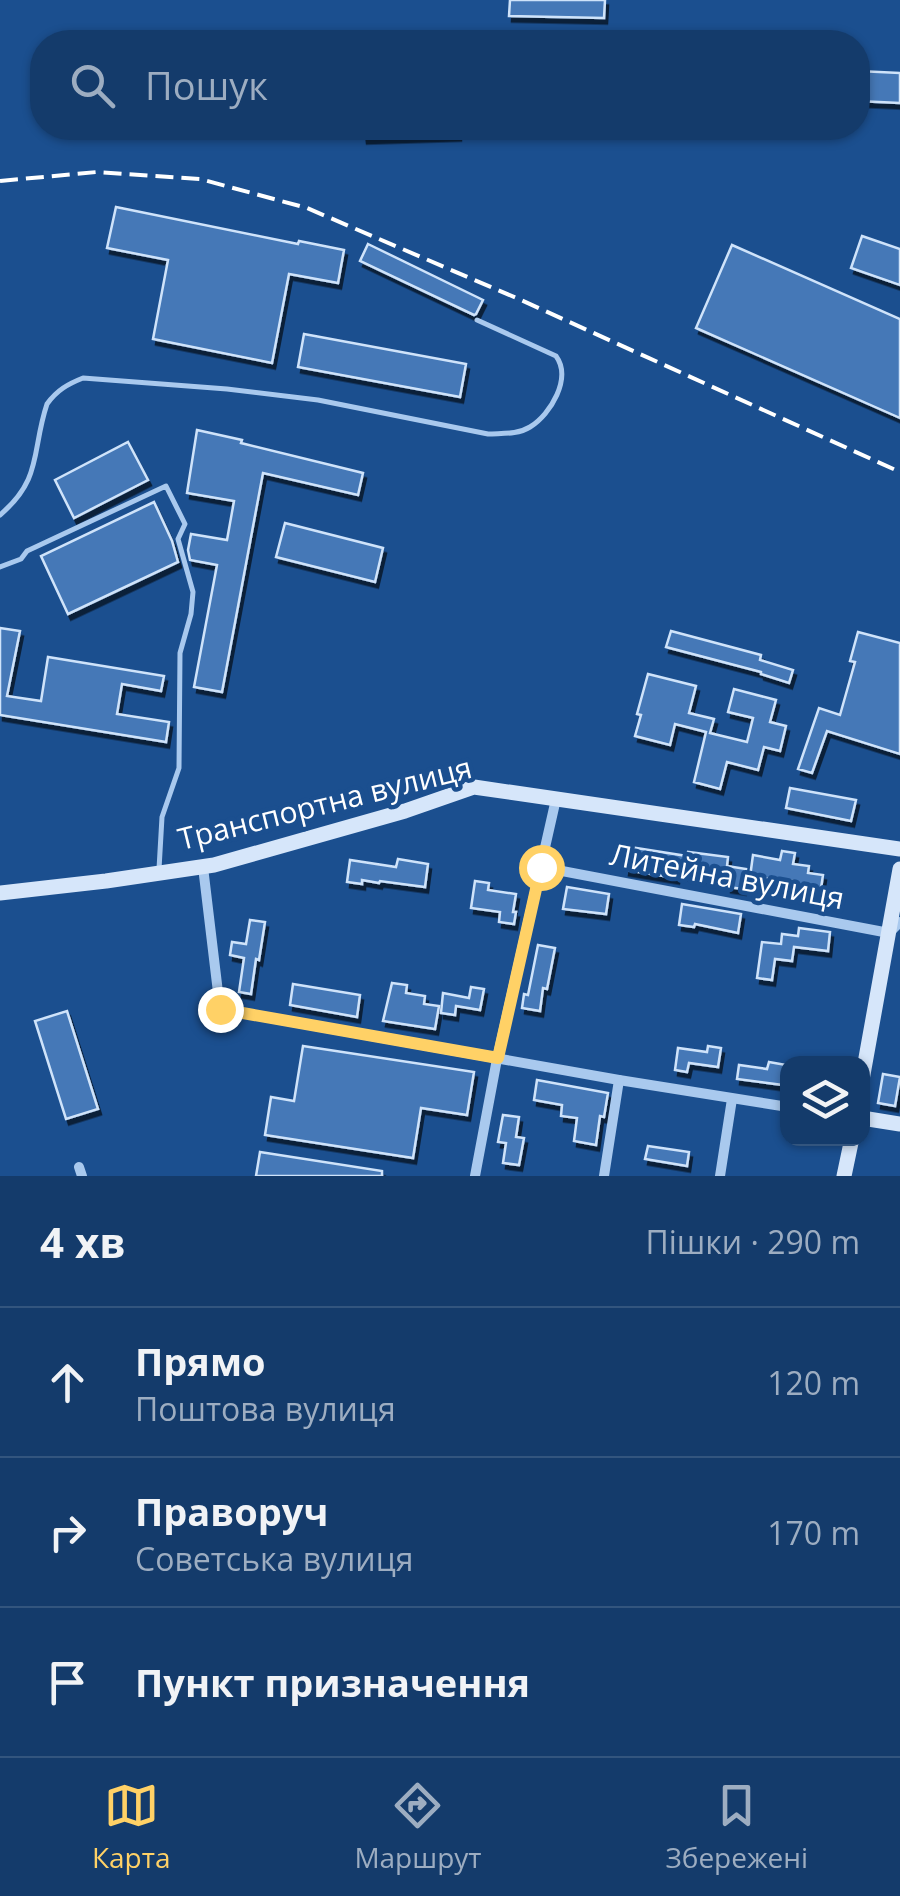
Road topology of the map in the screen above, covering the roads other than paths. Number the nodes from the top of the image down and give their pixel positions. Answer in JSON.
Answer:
{"nodes":[{"id":1,"x":476,"y":320,"type":"dead end"},
{"id":2,"x":0,"y":516,"type":"edge"},
{"id":3,"x":0,"y":567,"type":"edge"},
{"id":4,"x":556,"y":799,"type":"junction"},
{"id":5,"x":900,"y":850,"type":"edge"},
{"id":6,"x":203,"y":867,"type":"junction"},
{"id":7,"x":541,"y":867,"type":"junction"},
{"id":8,"x":900,"y":868,"type":"edge"},
{"id":9,"x":159,"y":873,"type":"junction"},
{"id":10,"x":0,"y":893,"type":"edge"},
{"id":11,"x":895,"y":928,"type":"edge"},
{"id":12,"x":867,"y":1056,"type":"edge"},
{"id":13,"x":498,"y":1058,"type":"junction"},
{"id":14,"x":619,"y":1080,"type":"junction"},
{"id":15,"x":732,"y":1099,"type":"junction"},
{"id":16,"x":780,"y":1106,"type":"edge"},
{"id":17,"x":870,"y":1119,"type":"edge"},
{"id":18,"x":900,"y":1124,"type":"edge"},
{"id":19,"x":850,"y":1146,"type":"edge"},
{"id":20,"x":475,"y":1176,"type":"edge"},
{"id":21,"x":604,"y":1176,"type":"edge"},
{"id":22,"x":720,"y":1176,"type":"edge"},
{"id":23,"x":844,"y":1176,"type":"edge"}],
"edges":[{"from":1,"to":2,"type":"lane"},
{"from":3,"to":9,"type":"lane"},
{"from":4,"to":5,"type":"street","name":"Транспортна вулиця"},
{"from":4,"to":6,"type":"street","name":"Транспортна вулиця"},
{"from":4,"to":7,"type":"street"},
{"from":6,"to":9,"type":"street","name":"Транспортна вулиця"},
{"from":6,"to":13,"type":"street"},
{"from":7,"to":11,"type":"street","name":"Литейна вулиця"},
{"from":7,"to":13,"type":"street"},
{"from":8,"to":11,"type":"street"},
{"from":9,"to":10,"type":"street","name":"Транспортна вулиця"},
{"from":11,"to":12,"type":"street"},
{"from":13,"to":14,"type":"street"},
{"from":13,"to":20,"type":"street"},
{"from":14,"to":15,"type":"street"},
{"from":14,"to":21,"type":"street"},
{"from":15,"to":16,"type":"street"},
{"from":15,"to":22,"type":"street"},
{"from":17,"to":18,"type":"street"},
{"from":19,"to":23,"type":"street"}]}
